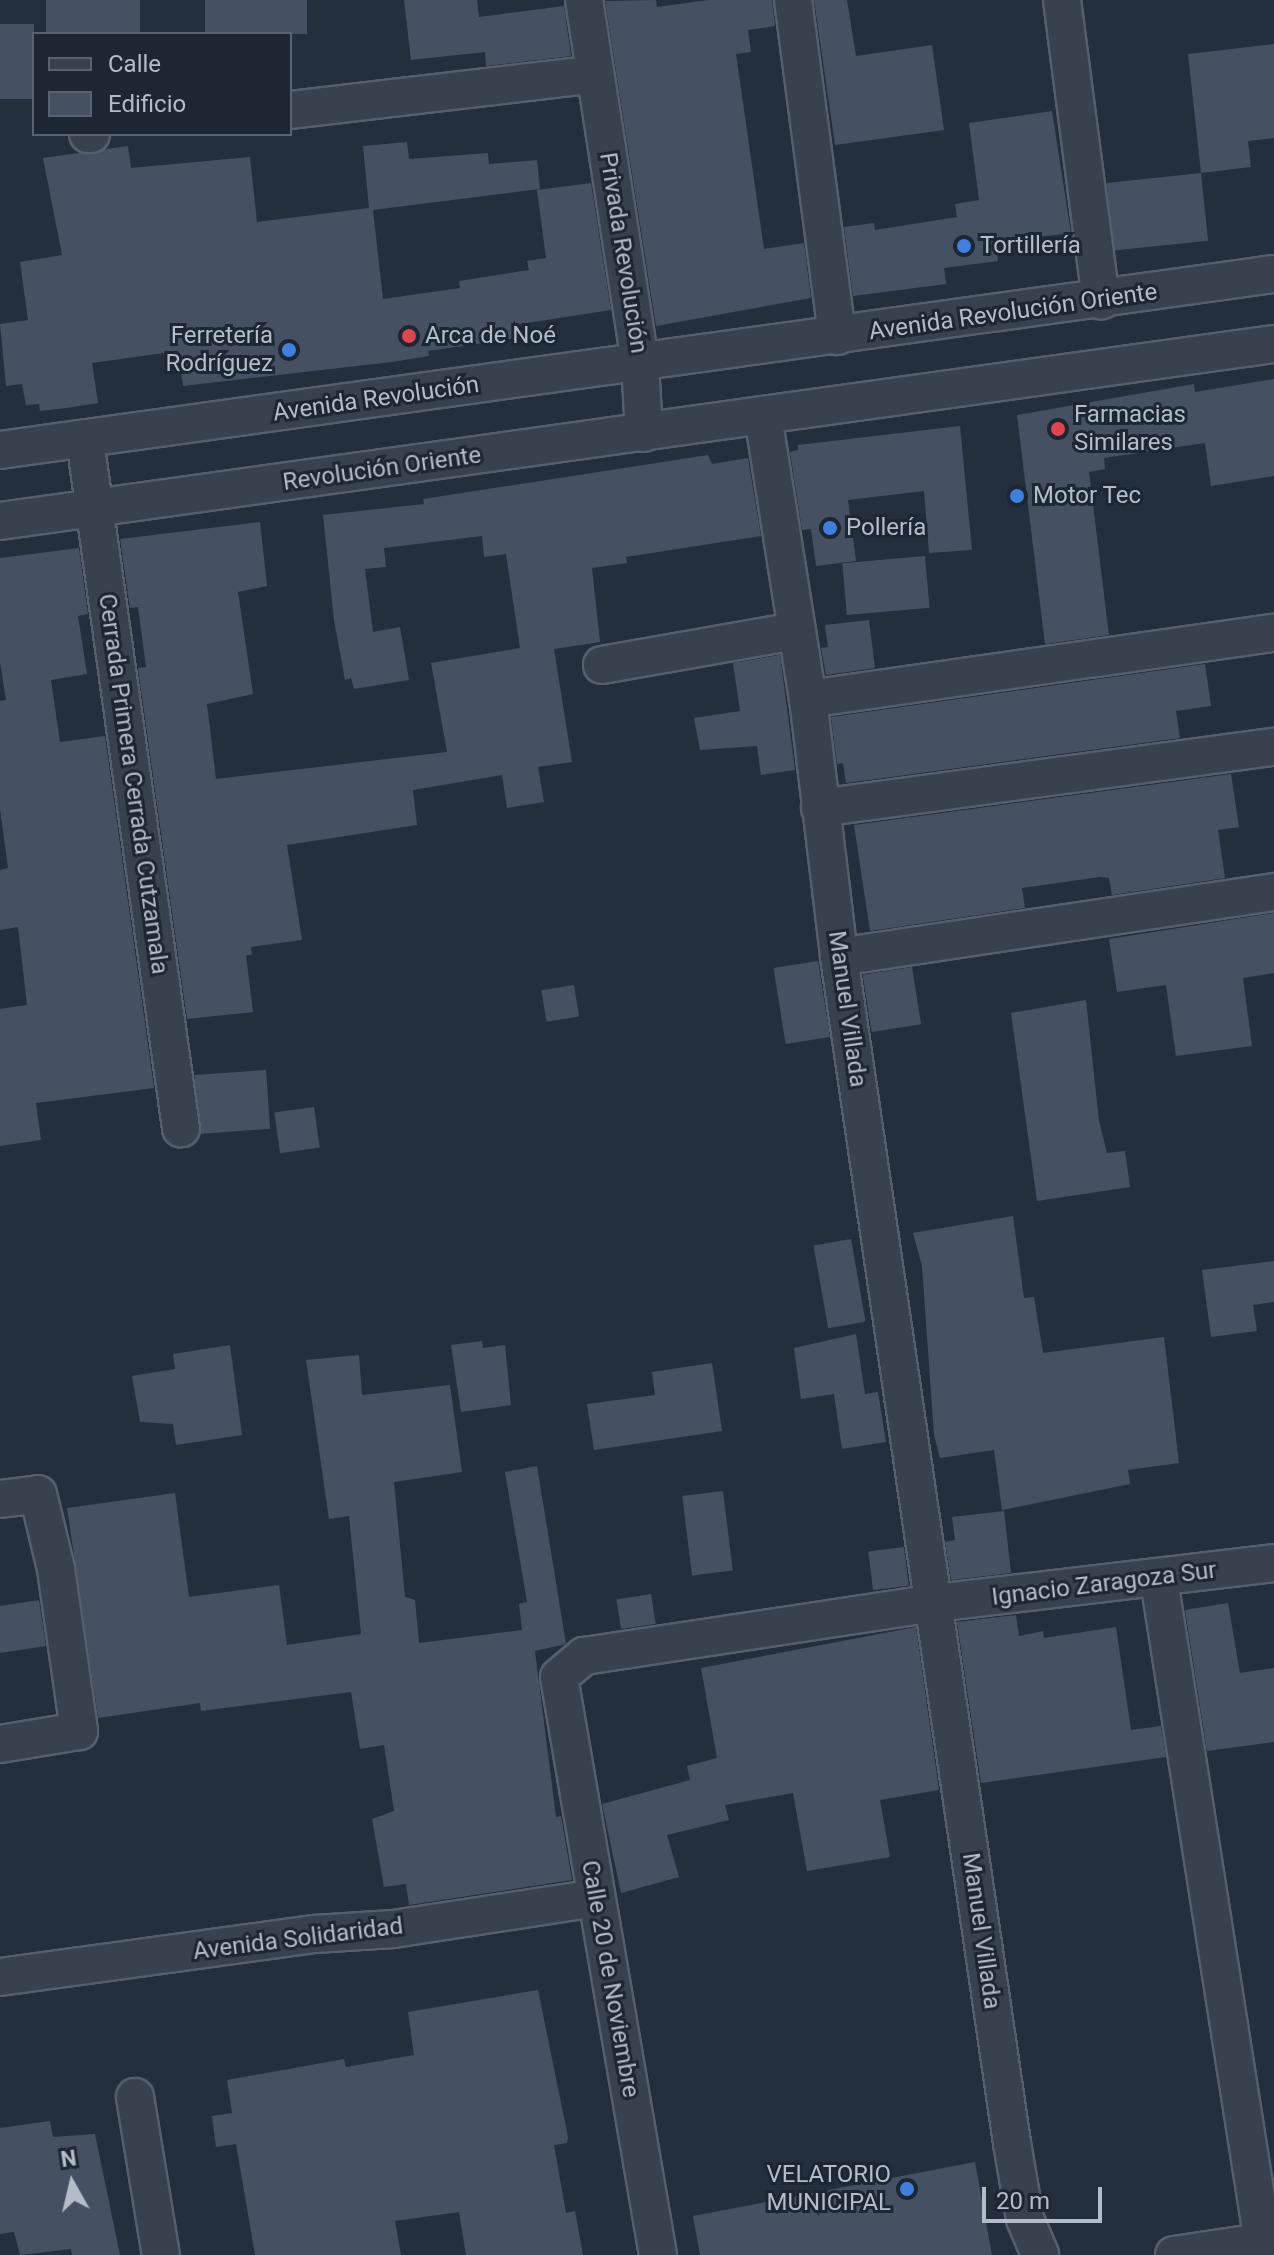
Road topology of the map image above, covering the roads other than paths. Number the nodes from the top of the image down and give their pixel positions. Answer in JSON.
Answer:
{"nodes":[{"id":1,"x":584,"y":0,"type":"edge"},
{"id":2,"x":793,"y":0,"type":"edge"},
{"id":3,"x":1062,"y":0,"type":"edge"},
{"id":4,"x":595,"y":74,"type":"junction"},
{"id":5,"x":292,"y":110,"type":"edge"},
{"id":6,"x":1274,"y":274,"type":"edge"},
{"id":7,"x":1101,"y":300,"type":"junction"},
{"id":8,"x":837,"y":336,"type":"junction"},
{"id":9,"x":1274,"y":344,"type":"edge"},
{"id":10,"x":752,"y":348,"type":"joint"},
{"id":11,"x":640,"y":363,"type":"junction"},
{"id":12,"x":763,"y":416,"type":"junction"},
{"id":13,"x":644,"y":433,"type":"junction"},
{"id":14,"x":85,"y":440,"type":"junction"},
{"id":15,"x":0,"y":450,"type":"edge"},
{"id":16,"x":96,"y":509,"type":"junction"},
{"id":17,"x":0,"y":521,"type":"edge"},
{"id":18,"x":795,"y":631,"type":"junction"},
{"id":19,"x":1274,"y":633,"type":"edge"},
{"id":20,"x":602,"y":665,"type":"dead end"},
{"id":21,"x":808,"y":699,"type":"junction"},
{"id":22,"x":1274,"y":747,"type":"edge"},
{"id":23,"x":820,"y":808,"type":"junction"},
{"id":24,"x":1274,"y":892,"type":"edge"},
{"id":25,"x":839,"y":957,"type":"junction"},
{"id":26,"x":181,"y":1128,"type":"dead end"},
{"id":27,"x":0,"y":1499,"type":"edge"},
{"id":28,"x":1274,"y":1563,"type":"edge"},
{"id":29,"x":1159,"y":1580,"type":"junction"},
{"id":30,"x":935,"y":1603,"type":"junction"},
{"id":31,"x":0,"y":1744,"type":"edge"},
{"id":32,"x":595,"y":1898,"type":"junction"},
{"id":33,"x":0,"y":1977,"type":"edge"},
{"id":34,"x":135,"y":2097,"type":"dead end"},
{"id":35,"x":1269,"y":2241,"type":"edge"},
{"id":36,"x":161,"y":2255,"type":"edge"},
{"id":37,"x":658,"y":2255,"type":"edge"},
{"id":38,"x":1040,"y":2255,"type":"edge"},
{"id":39,"x":1174,"y":2255,"type":"edge"}],
"edges":[{"from":1,"to":4,"type":"street","name":"Privada Revolución"},
{"from":2,"to":8,"type":"street"},
{"from":3,"to":7,"type":"street"},
{"from":4,"to":5,"type":"street"},
{"from":4,"to":11,"type":"street","name":"Privada Revolución"},
{"from":6,"to":7,"type":"street","name":"Avenida Revolución Oriente"},
{"from":7,"to":8,"type":"street","name":"Avenida Revolución Oriente"},
{"from":8,"to":10,"type":"street","name":"Avenida Revolución Oriente"},
{"from":9,"to":12,"type":"street"},
{"from":10,"to":11,"type":"street","name":"Avenida Revolución"},
{"from":11,"to":13,"type":"street","name":"Privada Revolución"},
{"from":11,"to":14,"type":"street","name":"Avenida Revolución"},
{"from":12,"to":13,"type":"street","name":"Revolución Oriente"},
{"from":12,"to":18,"type":"street","name":"Manuel Villada"},
{"from":13,"to":16,"type":"street","name":"Revolución Oriente"},
{"from":14,"to":15,"type":"street","name":"Avenida Revolución"},
{"from":14,"to":16,"type":"street","name":"Cerrada Primera Cerrada Cutzamala"},
{"from":16,"to":17,"type":"street","name":"Revolución Oriente"},
{"from":16,"to":26,"type":"street","name":"Cerrada Primera Cerrada Cutzamala"},
{"from":18,"to":20,"type":"street"},
{"from":18,"to":21,"type":"street","name":"Manuel Villada"},
{"from":19,"to":21,"type":"street"},
{"from":21,"to":23,"type":"street","name":"Manuel Villada"},
{"from":22,"to":23,"type":"street"},
{"from":23,"to":25,"type":"street","name":"Manuel Villada"},
{"from":24,"to":25,"type":"street"},
{"from":25,"to":30,"type":"street","name":"Manuel Villada"},
{"from":27,"to":31,"type":"street"},
{"from":28,"to":29,"type":"street","name":"Ignacio Zaragoza Sur"},
{"from":29,"to":30,"type":"street","name":"Ignacio Zaragoza Sur"},
{"from":29,"to":35,"type":"street"},
{"from":30,"to":32,"type":"street","name":"Calle 20 de Noviembre"},
{"from":30,"to":38,"type":"street","name":"Manuel Villada"},
{"from":32,"to":33,"type":"street","name":"Avenida Solidaridad"},
{"from":32,"to":37,"type":"street","name":"Calle 20 de Noviembre"},
{"from":34,"to":36,"type":"street"},
{"from":35,"to":39,"type":"street"}]}
